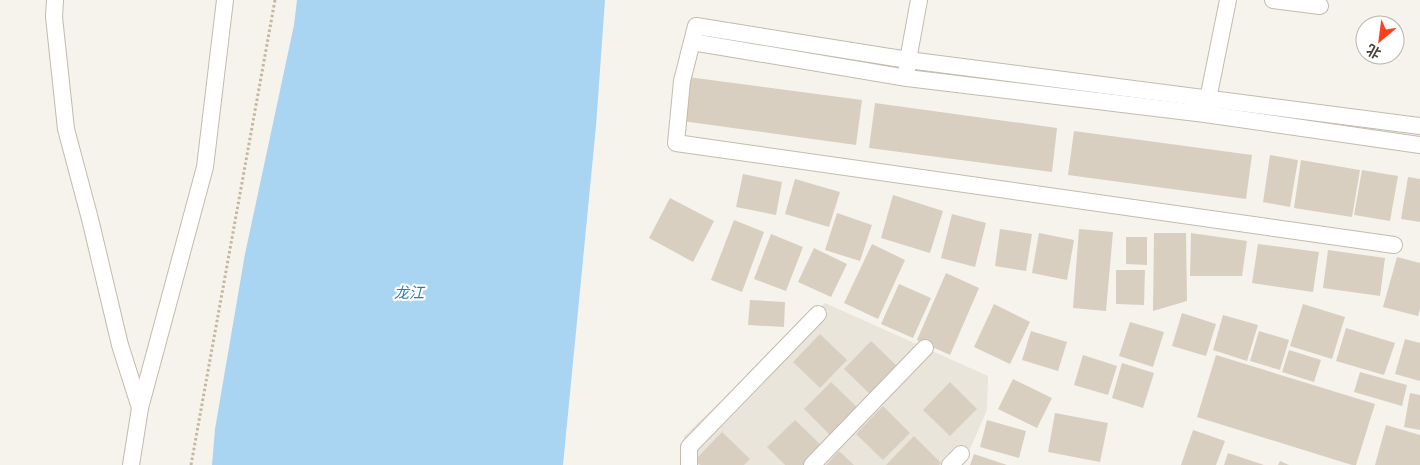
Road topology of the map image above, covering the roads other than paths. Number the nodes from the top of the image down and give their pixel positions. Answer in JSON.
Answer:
{"nodes":[{"id":1,"x":55,"y":0,"type":"edge"},
{"id":2,"x":225,"y":0,"type":"edge"},
{"id":3,"x":920,"y":0,"type":"edge"},
{"id":4,"x":1228,"y":0,"type":"edge"},
{"id":5,"x":1273,"y":0,"type":"edge"},
{"id":6,"x":1320,"y":6,"type":"dead end"},
{"id":7,"x":692,"y":42,"type":"junction"},
{"id":8,"x":908,"y":60,"type":"junction"},
{"id":9,"x":907,"y":78,"type":"junction"},
{"id":10,"x":1206,"y":107,"type":"junction"},
{"id":11,"x":1420,"y":126,"type":"edge"},
{"id":12,"x":1420,"y":145,"type":"edge"},
{"id":13,"x":1394,"y":246,"type":"dead end"},
{"id":14,"x":818,"y":314,"type":"dead end"},
{"id":15,"x":925,"y":348,"type":"dead end"},
{"id":16,"x":140,"y":408,"type":"junction"},
{"id":17,"x":131,"y":465,"type":"edge"},
{"id":18,"x":689,"y":465,"type":"edge"},
{"id":19,"x":812,"y":465,"type":"edge"}],
"edges":[{"from":1,"to":16,"type":"street"},
{"from":2,"to":16,"type":"street"},
{"from":3,"to":8,"type":"street"},
{"from":4,"to":10,"type":"street"},
{"from":5,"to":6,"type":"street"},
{"from":7,"to":8,"type":"street"},
{"from":7,"to":9,"type":"street"},
{"from":7,"to":13,"type":"street"},
{"from":8,"to":9,"type":"street"},
{"from":8,"to":10,"type":"street"},
{"from":9,"to":10,"type":"street"},
{"from":10,"to":11,"type":"street"},
{"from":10,"to":12,"type":"street"},
{"from":14,"to":18,"type":"street"},
{"from":15,"to":19,"type":"street"},
{"from":16,"to":17,"type":"street"}]}
